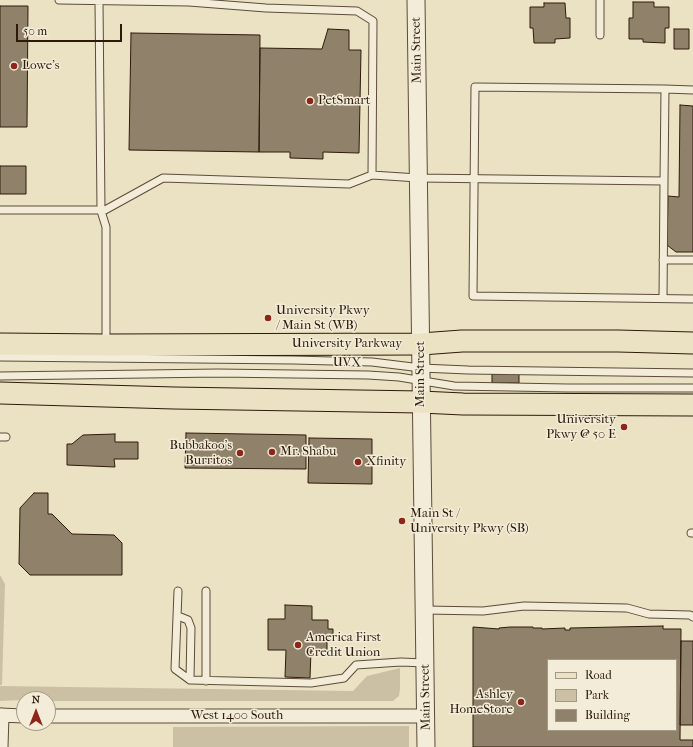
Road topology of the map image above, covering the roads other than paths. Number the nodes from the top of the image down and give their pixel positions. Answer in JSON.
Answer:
{"nodes":[{"id":1,"x":59,"y":0,"type":"edge"},
{"id":2,"x":416,"y":0,"type":"edge"},
{"id":3,"x":600,"y":0,"type":"edge"},
{"id":4,"x":99,"y":1,"type":"edge"},
{"id":5,"x":600,"y":35,"type":"dead end"},
{"id":6,"x":665,"y":89,"type":"junction"},
{"id":7,"x":693,"y":90,"type":"edge"},
{"id":8,"x":372,"y":174,"type":"junction"},
{"id":9,"x":418,"y":178,"type":"junction"},
{"id":10,"x":474,"y":179,"type":"junction"},
{"id":11,"x":664,"y":181,"type":"junction"},
{"id":12,"x":0,"y":210,"type":"edge"},
{"id":13,"x":101,"y":211,"type":"junction"},
{"id":14,"x":663,"y":260,"type":"junction"},
{"id":15,"x":693,"y":260,"type":"edge"},
{"id":16,"x":663,"y":298,"type":"junction"},
{"id":17,"x":693,"y":299,"type":"edge"},
{"id":18,"x":693,"y":343,"type":"edge"},
{"id":19,"x":0,"y":344,"type":"edge"},
{"id":20,"x":421,"y":344,"type":"junction"},
{"id":21,"x":106,"y":345,"type":"junction"},
{"id":22,"x":0,"y":357,"type":"edge"},
{"id":23,"x":693,"y":373,"type":"edge"},
{"id":24,"x":421,"y":374,"type":"junction"},
{"id":25,"x":0,"y":376,"type":"edge"},
{"id":26,"x":693,"y":388,"type":"edge"},
{"id":27,"x":0,"y":393,"type":"edge"},
{"id":28,"x":421,"y":402,"type":"junction"},
{"id":29,"x":693,"y":405,"type":"edge"},
{"id":30,"x":178,"y":591,"type":"dead end"},
{"id":31,"x":206,"y":591,"type":"dead end"},
{"id":32,"x":425,"y":610,"type":"junction"},
{"id":33,"x":178,"y":616,"type":"junction"},
{"id":34,"x":693,"y":617,"type":"edge"},
{"id":35,"x":425,"y":663,"type":"junction"},
{"id":36,"x":190,"y":680,"type":"junction"},
{"id":37,"x":206,"y":681,"type":"junction"},
{"id":38,"x":1,"y":716,"type":"edge"},
{"id":39,"x":16,"y":716,"type":"edge"},
{"id":40,"x":56,"y":716,"type":"edge"},
{"id":41,"x":426,"y":716,"type":"junction"},
{"id":42,"x":1,"y":747,"type":"edge"},
{"id":43,"x":426,"y":747,"type":"edge"}],
"edges":[{"from":1,"to":4,"type":"lane"},
{"from":2,"to":9,"type":"street","name":"Main Street"},
{"from":3,"to":5,"type":"lane"},
{"from":4,"to":8,"type":"lane"},
{"from":4,"to":13,"type":"lane"},
{"from":6,"to":7,"type":"lane"},
{"from":6,"to":10,"type":"lane"},
{"from":6,"to":11,"type":"lane"},
{"from":8,"to":9,"type":"lane"},
{"from":8,"to":13,"type":"lane"},
{"from":9,"to":10,"type":"lane"},
{"from":9,"to":20,"type":"street","name":"Main Street"},
{"from":10,"to":11,"type":"lane"},
{"from":10,"to":16,"type":"lane"},
{"from":11,"to":14,"type":"lane"},
{"from":12,"to":13,"type":"lane"},
{"from":13,"to":21,"type":"lane"},
{"from":14,"to":15,"type":"lane"},
{"from":14,"to":16,"type":"lane"},
{"from":16,"to":17,"type":"lane"},
{"from":18,"to":20,"type":"main road","name":"University Parkway"},
{"from":19,"to":21,"type":"main road","name":"University Parkway"},
{"from":20,"to":21,"type":"main road","name":"University Parkway"},
{"from":20,"to":24,"type":"street","name":"Main Street"},
{"from":22,"to":24,"type":"lane","name":"UVX"},
{"from":23,"to":24,"type":"lane","name":"UVX"},
{"from":24,"to":25,"type":"lane","name":"UVX"},
{"from":24,"to":26,"type":"lane","name":"UVX"},
{"from":24,"to":28,"type":"street","name":"Main Street"},
{"from":27,"to":28,"type":"main road"},
{"from":28,"to":29,"type":"main road"},
{"from":28,"to":32,"type":"street","name":"Main Street"},
{"from":30,"to":33,"type":"lane"},
{"from":31,"to":37,"type":"lane"},
{"from":32,"to":34,"type":"lane"},
{"from":32,"to":35,"type":"street","name":"Main Street"},
{"from":33,"to":36,"type":"lane"},
{"from":33,"to":36,"type":"lane"},
{"from":35,"to":37,"type":"lane"},
{"from":35,"to":41,"type":"street","name":"Main Street"},
{"from":36,"to":37,"type":"lane"},
{"from":38,"to":39,"type":"street"},
{"from":38,"to":42,"type":"street"},
{"from":40,"to":41,"type":"street","name":"West 1400 South"},
{"from":41,"to":43,"type":"street","name":"Main Street"}]}
